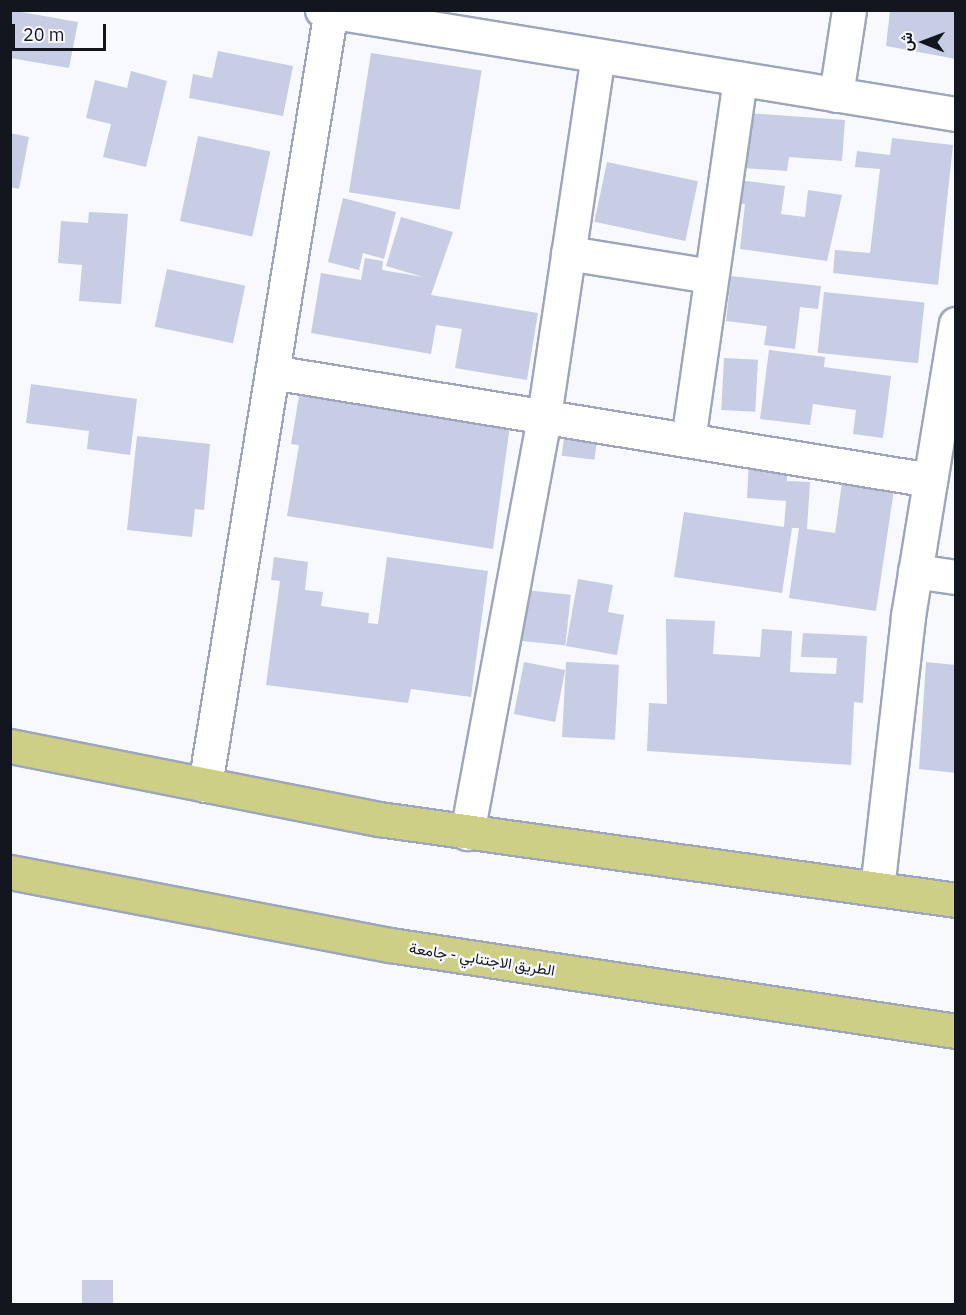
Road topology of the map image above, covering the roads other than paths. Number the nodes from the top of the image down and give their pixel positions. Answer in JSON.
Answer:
{"nodes":[{"id":1,"x":849,"y":10,"type":"edge"},
{"id":2,"x":328,"y":11,"type":"edge"},
{"id":3,"x":598,"y":56,"type":"junction"},
{"id":4,"x":740,"y":79,"type":"junction"},
{"id":5,"x":836,"y":95,"type":"junction"},
{"id":6,"x":956,"y":114,"type":"edge"},
{"id":7,"x":568,"y":253,"type":"junction"},
{"id":8,"x":710,"y":276,"type":"junction"},
{"id":9,"x":956,"y":324,"type":"edge"},
{"id":10,"x":272,"y":372,"type":"junction"},
{"id":11,"x":950,"y":393,"type":"edge"},
{"id":12,"x":544,"y":416,"type":"junction"},
{"id":13,"x":688,"y":440,"type":"junction"},
{"id":14,"x":930,"y":480,"type":"junction"},
{"id":15,"x":915,"y":571,"type":"junction"},
{"id":16,"x":956,"y":577,"type":"edge"},
{"id":17,"x":10,"y":746,"type":"edge"},
{"id":18,"x":205,"y":785,"type":"junction"},
{"id":19,"x":467,"y":833,"type":"junction"},
{"id":20,"x":10,"y":872,"type":"edge"},
{"id":21,"x":877,"y":889,"type":"junction"},
{"id":22,"x":956,"y":900,"type":"edge"},
{"id":23,"x":956,"y":1030,"type":"edge"}],
"edges":[{"from":1,"to":5,"type":"street"},
{"from":2,"to":3,"type":"street"},
{"from":2,"to":10,"type":"street"},
{"from":3,"to":4,"type":"street"},
{"from":3,"to":7,"type":"street"},
{"from":4,"to":5,"type":"street"},
{"from":4,"to":8,"type":"street"},
{"from":5,"to":6,"type":"street"},
{"from":7,"to":8,"type":"street"},
{"from":7,"to":12,"type":"street"},
{"from":8,"to":13,"type":"street"},
{"from":9,"to":11,"type":"street"},
{"from":10,"to":12,"type":"street"},
{"from":10,"to":18,"type":"street"},
{"from":11,"to":14,"type":"street"},
{"from":12,"to":13,"type":"street"},
{"from":12,"to":19,"type":"street"},
{"from":13,"to":14,"type":"street"},
{"from":14,"to":15,"type":"street"},
{"from":15,"to":16,"type":"street"},
{"from":15,"to":21,"type":"street"},
{"from":17,"to":18,"type":"main road"},
{"from":18,"to":19,"type":"main road"},
{"from":19,"to":21,"type":"main road"},
{"from":20,"to":23,"type":"main road","name":"الطريق الاجتنابي - جامعة"},
{"from":21,"to":22,"type":"main road"}]}
